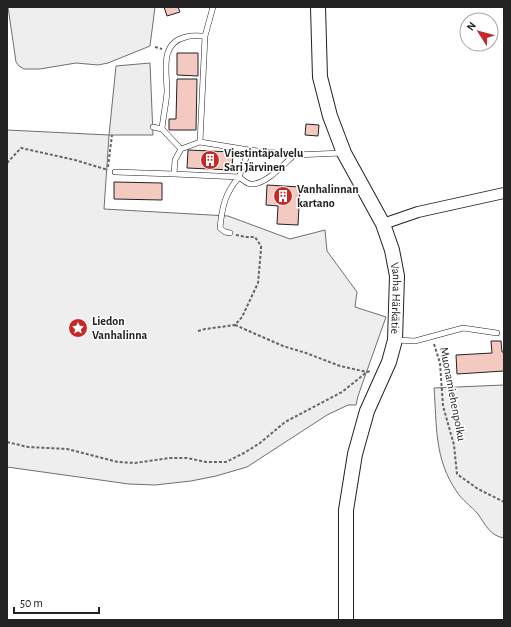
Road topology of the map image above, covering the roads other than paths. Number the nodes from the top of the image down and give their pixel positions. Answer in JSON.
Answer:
{"nodes":[{"id":1,"x":213,"y":7,"type":"edge"},
{"id":2,"x":318,"y":7,"type":"edge"},
{"id":3,"x":205,"y":36,"type":"junction"},
{"id":4,"x":153,"y":127,"type":"dead end"},
{"id":5,"x":162,"y":129,"type":"junction"},
{"id":6,"x":200,"y":142,"type":"junction"},
{"id":7,"x":181,"y":149,"type":"junction"},
{"id":8,"x":249,"y":150,"type":"junction"},
{"id":9,"x":344,"y":153,"type":"junction"},
{"id":10,"x":294,"y":155,"type":"junction"},
{"id":11,"x":115,"y":172,"type":"dead end"},
{"id":12,"x":174,"y":174,"type":"junction"},
{"id":13,"x":239,"y":177,"type":"junction"},
{"id":14,"x":504,"y":194,"type":"edge"},
{"id":15,"x":383,"y":224,"type":"junction"},
{"id":16,"x":230,"y":233,"type":"road end"},
{"id":17,"x":497,"y":333,"type":"dead end"},
{"id":18,"x":395,"y":340,"type":"junction"},
{"id":19,"x":346,"y":620,"type":"edge"}],
"edges":[{"from":1,"to":3,"type":"lane"},
{"from":2,"to":9,"type":"street","name":"Vanha Härkätie"},
{"from":3,"to":5,"type":"lane"},
{"from":3,"to":6,"type":"lane"},
{"from":4,"to":5,"type":"lane"},
{"from":5,"to":7,"type":"lane"},
{"from":6,"to":7,"type":"lane"},
{"from":6,"to":8,"type":"lane"},
{"from":7,"to":12,"type":"lane"},
{"from":8,"to":10,"type":"lane"},
{"from":8,"to":13,"type":"lane"},
{"from":9,"to":10,"type":"lane"},
{"from":9,"to":15,"type":"street","name":"Vanha Härkätie"},
{"from":10,"to":13,"type":"lane"},
{"from":11,"to":12,"type":"lane"},
{"from":12,"to":13,"type":"lane"},
{"from":13,"to":16,"type":"lane"},
{"from":14,"to":15,"type":"street"},
{"from":15,"to":18,"type":"street","name":"Vanha Härkätie"},
{"from":17,"to":18,"type":"lane"},
{"from":18,"to":19,"type":"street","name":"Vanha Härkätie"}]}
